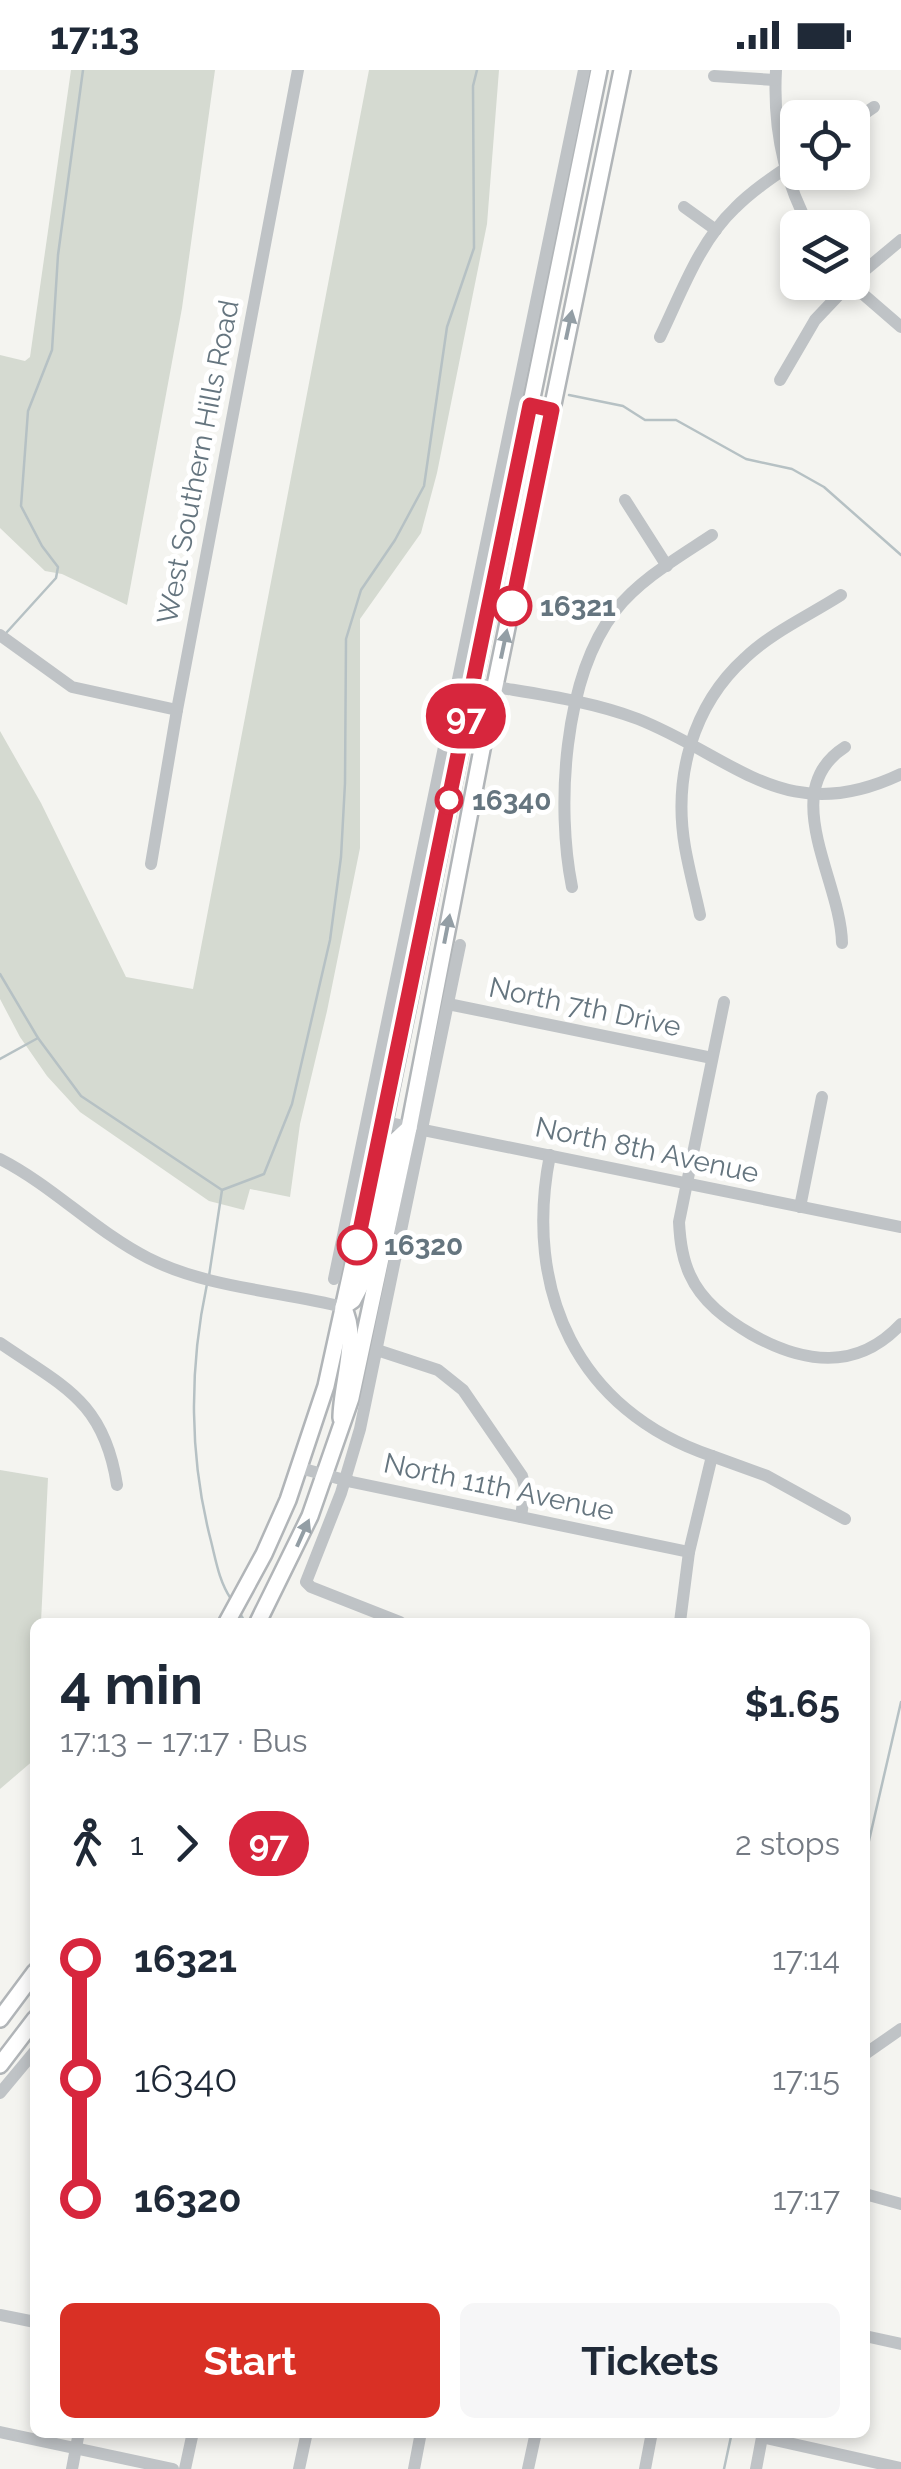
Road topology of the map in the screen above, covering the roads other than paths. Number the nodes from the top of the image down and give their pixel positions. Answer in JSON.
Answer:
{"nodes":[{"id":1,"x":298,"y":70,"type":"edge"},
{"id":2,"x":584,"y":70,"type":"edge"},
{"id":3,"x":599,"y":70,"type":"edge"},
{"id":4,"x":622,"y":70,"type":"edge"},
{"id":5,"x":776,"y":75,"type":"edge"},
{"id":6,"x":714,"y":76,"type":"dead end"},
{"id":7,"x":874,"y":107,"type":"dead end"},
{"id":8,"x":584,"y":108,"type":"junction"},
{"id":9,"x":870,"y":110,"type":"edge"},
{"id":10,"x":613,"y":114,"type":"junction"},
{"id":11,"x":780,"y":141,"type":"edge"},
{"id":12,"x":780,"y":172,"type":"edge"},
{"id":13,"x":684,"y":207,"type":"dead end"},
{"id":14,"x":716,"y":230,"type":"junction"},
{"id":15,"x":901,"y":240,"type":"edge"},
{"id":16,"x":870,"y":266,"type":"edge"},
{"id":17,"x":833,"y":300,"type":"edge"},
{"id":18,"x":870,"y":300,"type":"edge"},
{"id":19,"x":901,"y":327,"type":"edge"},
{"id":20,"x":660,"y":338,"type":"dead end"},
{"id":21,"x":780,"y":380,"type":"dead end"},
{"id":22,"x":530,"y":405,"type":"junction"},
{"id":23,"x":552,"y":410,"type":"junction"},
{"id":24,"x":625,"y":500,"type":"dead end"},
{"id":25,"x":712,"y":535,"type":"dead end"},
{"id":26,"x":667,"y":566,"type":"junction"},
{"id":27,"x":841,"y":595,"type":"dead end"},
{"id":28,"x":0,"y":635,"type":"edge"},
{"id":29,"x":473,"y":683,"type":"junction"},
{"id":30,"x":495,"y":688,"type":"junction"},
{"id":31,"x":578,"y":704,"type":"junction"},
{"id":32,"x":177,"y":710,"type":"junction"},
{"id":33,"x":454,"y":733,"type":"junction"},
{"id":34,"x":484,"y":739,"type":"junction"},
{"id":35,"x":690,"y":746,"type":"junction"},
{"id":36,"x":846,"y":747,"type":"dead end"},
{"id":37,"x":901,"y":774,"type":"edge"},
{"id":38,"x":814,"y":794,"type":"junction"},
{"id":39,"x":151,"y":864,"type":"dead end"},
{"id":40,"x":572,"y":888,"type":"dead end"},
{"id":41,"x":700,"y":915,"type":"dead end"},
{"id":42,"x":842,"y":943,"type":"dead end"},
{"id":43,"x":460,"y":945,"type":"dead end"},
{"id":44,"x":724,"y":1002,"type":"dead end"},
{"id":45,"x":448,"y":1004,"type":"junction"},
{"id":46,"x":712,"y":1058,"type":"junction"},
{"id":47,"x":822,"y":1096,"type":"dead end"},
{"id":48,"x":384,"y":1122,"type":"junction"},
{"id":49,"x":416,"y":1128,"type":"junction"},
{"id":50,"x":550,"y":1156,"type":"junction"},
{"id":51,"x":0,"y":1159,"type":"edge"},
{"id":52,"x":686,"y":1183,"type":"junction"},
{"id":53,"x":800,"y":1206,"type":"junction"},
{"id":54,"x":352,"y":1227,"type":"junction"},
{"id":55,"x":901,"y":1227,"type":"edge"},
{"id":56,"x":334,"y":1279,"type":"dead end"},
{"id":57,"x":344,"y":1307,"type":"junction"},
{"id":58,"x":901,"y":1324,"type":"edge"},
{"id":59,"x":0,"y":1343,"type":"edge"},
{"id":60,"x":378,"y":1350,"type":"junction"},
{"id":61,"x":341,"y":1432,"type":"junction"},
{"id":62,"x":712,"y":1456,"type":"junction"},
{"id":63,"x":300,"y":1468,"type":"junction"},
{"id":64,"x":326,"y":1476,"type":"junction"},
{"id":65,"x":345,"y":1480,"type":"junction"},
{"id":66,"x":117,"y":1485,"type":"dead end"},
{"id":67,"x":520,"y":1517,"type":"junction"},
{"id":68,"x":845,"y":1519,"type":"dead end"},
{"id":69,"x":689,"y":1552,"type":"junction"},
{"id":70,"x":230,"y":1618,"type":"edge"},
{"id":71,"x":260,"y":1618,"type":"edge"},
{"id":72,"x":390,"y":1618,"type":"edge"},
{"id":73,"x":681,"y":1618,"type":"edge"},
{"id":74,"x":30,"y":1979,"type":"edge"},
{"id":75,"x":0,"y":2020,"type":"edge"},
{"id":76,"x":30,"y":2026,"type":"edge"},
{"id":77,"x":901,"y":2029,"type":"edge"},
{"id":78,"x":870,"y":2051,"type":"edge"},
{"id":79,"x":30,"y":2057,"type":"edge"},
{"id":80,"x":0,"y":2065,"type":"edge"},
{"id":81,"x":0,"y":2093,"type":"edge"},
{"id":82,"x":870,"y":2195,"type":"edge"},
{"id":83,"x":901,"y":2204,"type":"edge"},
{"id":84,"x":0,"y":2314,"type":"edge"},
{"id":85,"x":30,"y":2321,"type":"edge"},
{"id":86,"x":870,"y":2337,"type":"edge"},
{"id":87,"x":901,"y":2344,"type":"edge"},
{"id":88,"x":0,"y":2432,"type":"edge"},
{"id":89,"x":78,"y":2438,"type":"edge"},
{"id":90,"x":191,"y":2438,"type":"edge"},
{"id":91,"x":306,"y":2438,"type":"edge"},
{"id":92,"x":420,"y":2438,"type":"edge"},
{"id":93,"x":535,"y":2438,"type":"edge"},
{"id":94,"x":651,"y":2438,"type":"edge"},
{"id":95,"x":762,"y":2438,"type":"edge"},
{"id":96,"x":775,"y":2438,"type":"edge"},
{"id":97,"x":76,"y":2448,"type":"junction"},
{"id":98,"x":900,"y":2468,"type":"edge"},
{"id":99,"x":72,"y":2469,"type":"edge"},
{"id":100,"x":173,"y":2469,"type":"edge"},
{"id":101,"x":185,"y":2469,"type":"edge"},
{"id":102,"x":300,"y":2469,"type":"edge"},
{"id":103,"x":414,"y":2469,"type":"edge"},
{"id":104,"x":528,"y":2469,"type":"edge"},
{"id":105,"x":644,"y":2469,"type":"edge"},
{"id":106,"x":756,"y":2469,"type":"edge"}],
"edges":[{"from":1,"to":32,"type":"street","name":"West Southern Hills Road"},
{"from":2,"to":8,"type":"street"},
{"from":3,"to":8,"type":"main road"},
{"from":4,"to":10,"type":"main road"},
{"from":5,"to":6,"type":"street"},
{"from":5,"to":11,"type":"street"},
{"from":7,"to":9,"type":"street"},
{"from":8,"to":10,"type":"street"},
{"from":8,"to":22,"type":"main road"},
{"from":8,"to":33,"type":"street"},
{"from":23,"to":10,"type":"main road","one_way":true},
{"from":12,"to":14,"type":"street"},
{"from":13,"to":14,"type":"street"},
{"from":14,"to":20,"type":"street"},
{"from":15,"to":16,"type":"street"},
{"from":17,"to":21,"type":"street"},
{"from":18,"to":19,"type":"street"},
{"from":22,"to":23,"type":"main road"},
{"from":22,"to":29,"type":"main road"},
{"from":30,"to":23,"type":"main road","one_way":true},
{"from":24,"to":26,"type":"street"},
{"from":25,"to":26,"type":"street"},
{"from":26,"to":31,"type":"street"},
{"from":27,"to":35,"type":"street"},
{"from":28,"to":32,"type":"street"},
{"from":29,"to":30,"type":"street"},
{"from":29,"to":33,"type":"main road"},
{"from":30,"to":31,"type":"street"},
{"from":30,"to":34,"type":"main road"},
{"from":31,"to":35,"type":"street"},
{"from":31,"to":40,"type":"street"},
{"from":32,"to":39,"type":"street","name":"West Southern Hills Road"},
{"from":33,"to":34,"type":"main road"},
{"from":33,"to":48,"type":"main road"},
{"from":33,"to":54,"type":"street"},
{"from":49,"to":34,"type":"main road","one_way":true},
{"from":35,"to":38,"type":"street"},
{"from":35,"to":41,"type":"street"},
{"from":36,"to":38,"type":"street"},
{"from":37,"to":38,"type":"street"},
{"from":38,"to":42,"type":"street"},
{"from":43,"to":45,"type":"street"},
{"from":44,"to":46,"type":"street"},
{"from":45,"to":46,"type":"street","name":"North 7th Drive"},
{"from":45,"to":49,"type":"street"},
{"from":46,"to":52,"type":"street"},
{"from":47,"to":53,"type":"street"},
{"from":48,"to":49,"type":"street","name":"North 8th Avenue"},
{"from":48,"to":54,"type":"main road"},
{"from":49,"to":50,"type":"street","name":"North 8th Avenue"},
{"from":49,"to":57,"type":"main road"},
{"from":49,"to":60,"type":"street"},
{"from":49,"to":61,"type":"main road"},
{"from":50,"to":52,"type":"street","name":"North 8th Avenue"},
{"from":50,"to":62,"type":"street"},
{"from":51,"to":57,"type":"street"},
{"from":52,"to":53,"type":"street","name":"North 8th Avenue"},
{"from":52,"to":58,"type":"street"},
{"from":53,"to":55,"type":"street","name":"North 8th Avenue"},
{"from":54,"to":56,"type":"street"},
{"from":54,"to":57,"type":"main road"},
{"from":57,"to":61,"type":"main road"},
{"from":57,"to":63,"type":"main road"},
{"from":59,"to":66,"type":"street"},
{"from":60,"to":65,"type":"street"},
{"from":60,"to":67,"type":"street"},
{"from":61,"to":64,"type":"main road"},
{"from":62,"to":68,"type":"street"},
{"from":62,"to":69,"type":"street"},
{"from":63,"to":64,"type":"street","name":"North 11th Avenue"},
{"from":63,"to":70,"type":"main road"},
{"from":64,"to":65,"type":"street","name":"North 11th Avenue"},
{"from":71,"to":64,"type":"main road","one_way":true},
{"from":65,"to":67,"type":"street","name":"North 11th Avenue"},
{"from":65,"to":72,"type":"street"},
{"from":67,"to":69,"type":"street","name":"North 11th Avenue"},
{"from":69,"to":73,"type":"street"},
{"from":74,"to":75,"type":"main road"},
{"from":76,"to":80,"type":"main road"},
{"from":77,"to":78,"type":"street"},
{"from":79,"to":81,"type":"street"},
{"from":82,"to":83,"type":"street"},
{"from":84,"to":85,"type":"street"},
{"from":86,"to":87,"type":"street"},
{"from":88,"to":97,"type":"street"},
{"from":89,"to":97,"type":"street"},
{"from":90,"to":101,"type":"street"},
{"from":91,"to":102,"type":"street"},
{"from":92,"to":103,"type":"street"},
{"from":93,"to":104,"type":"street"},
{"from":94,"to":105,"type":"street"},
{"from":95,"to":106,"type":"street"},
{"from":96,"to":98,"type":"street"},
{"from":97,"to":99,"type":"street"},
{"from":97,"to":100,"type":"street"}]}
